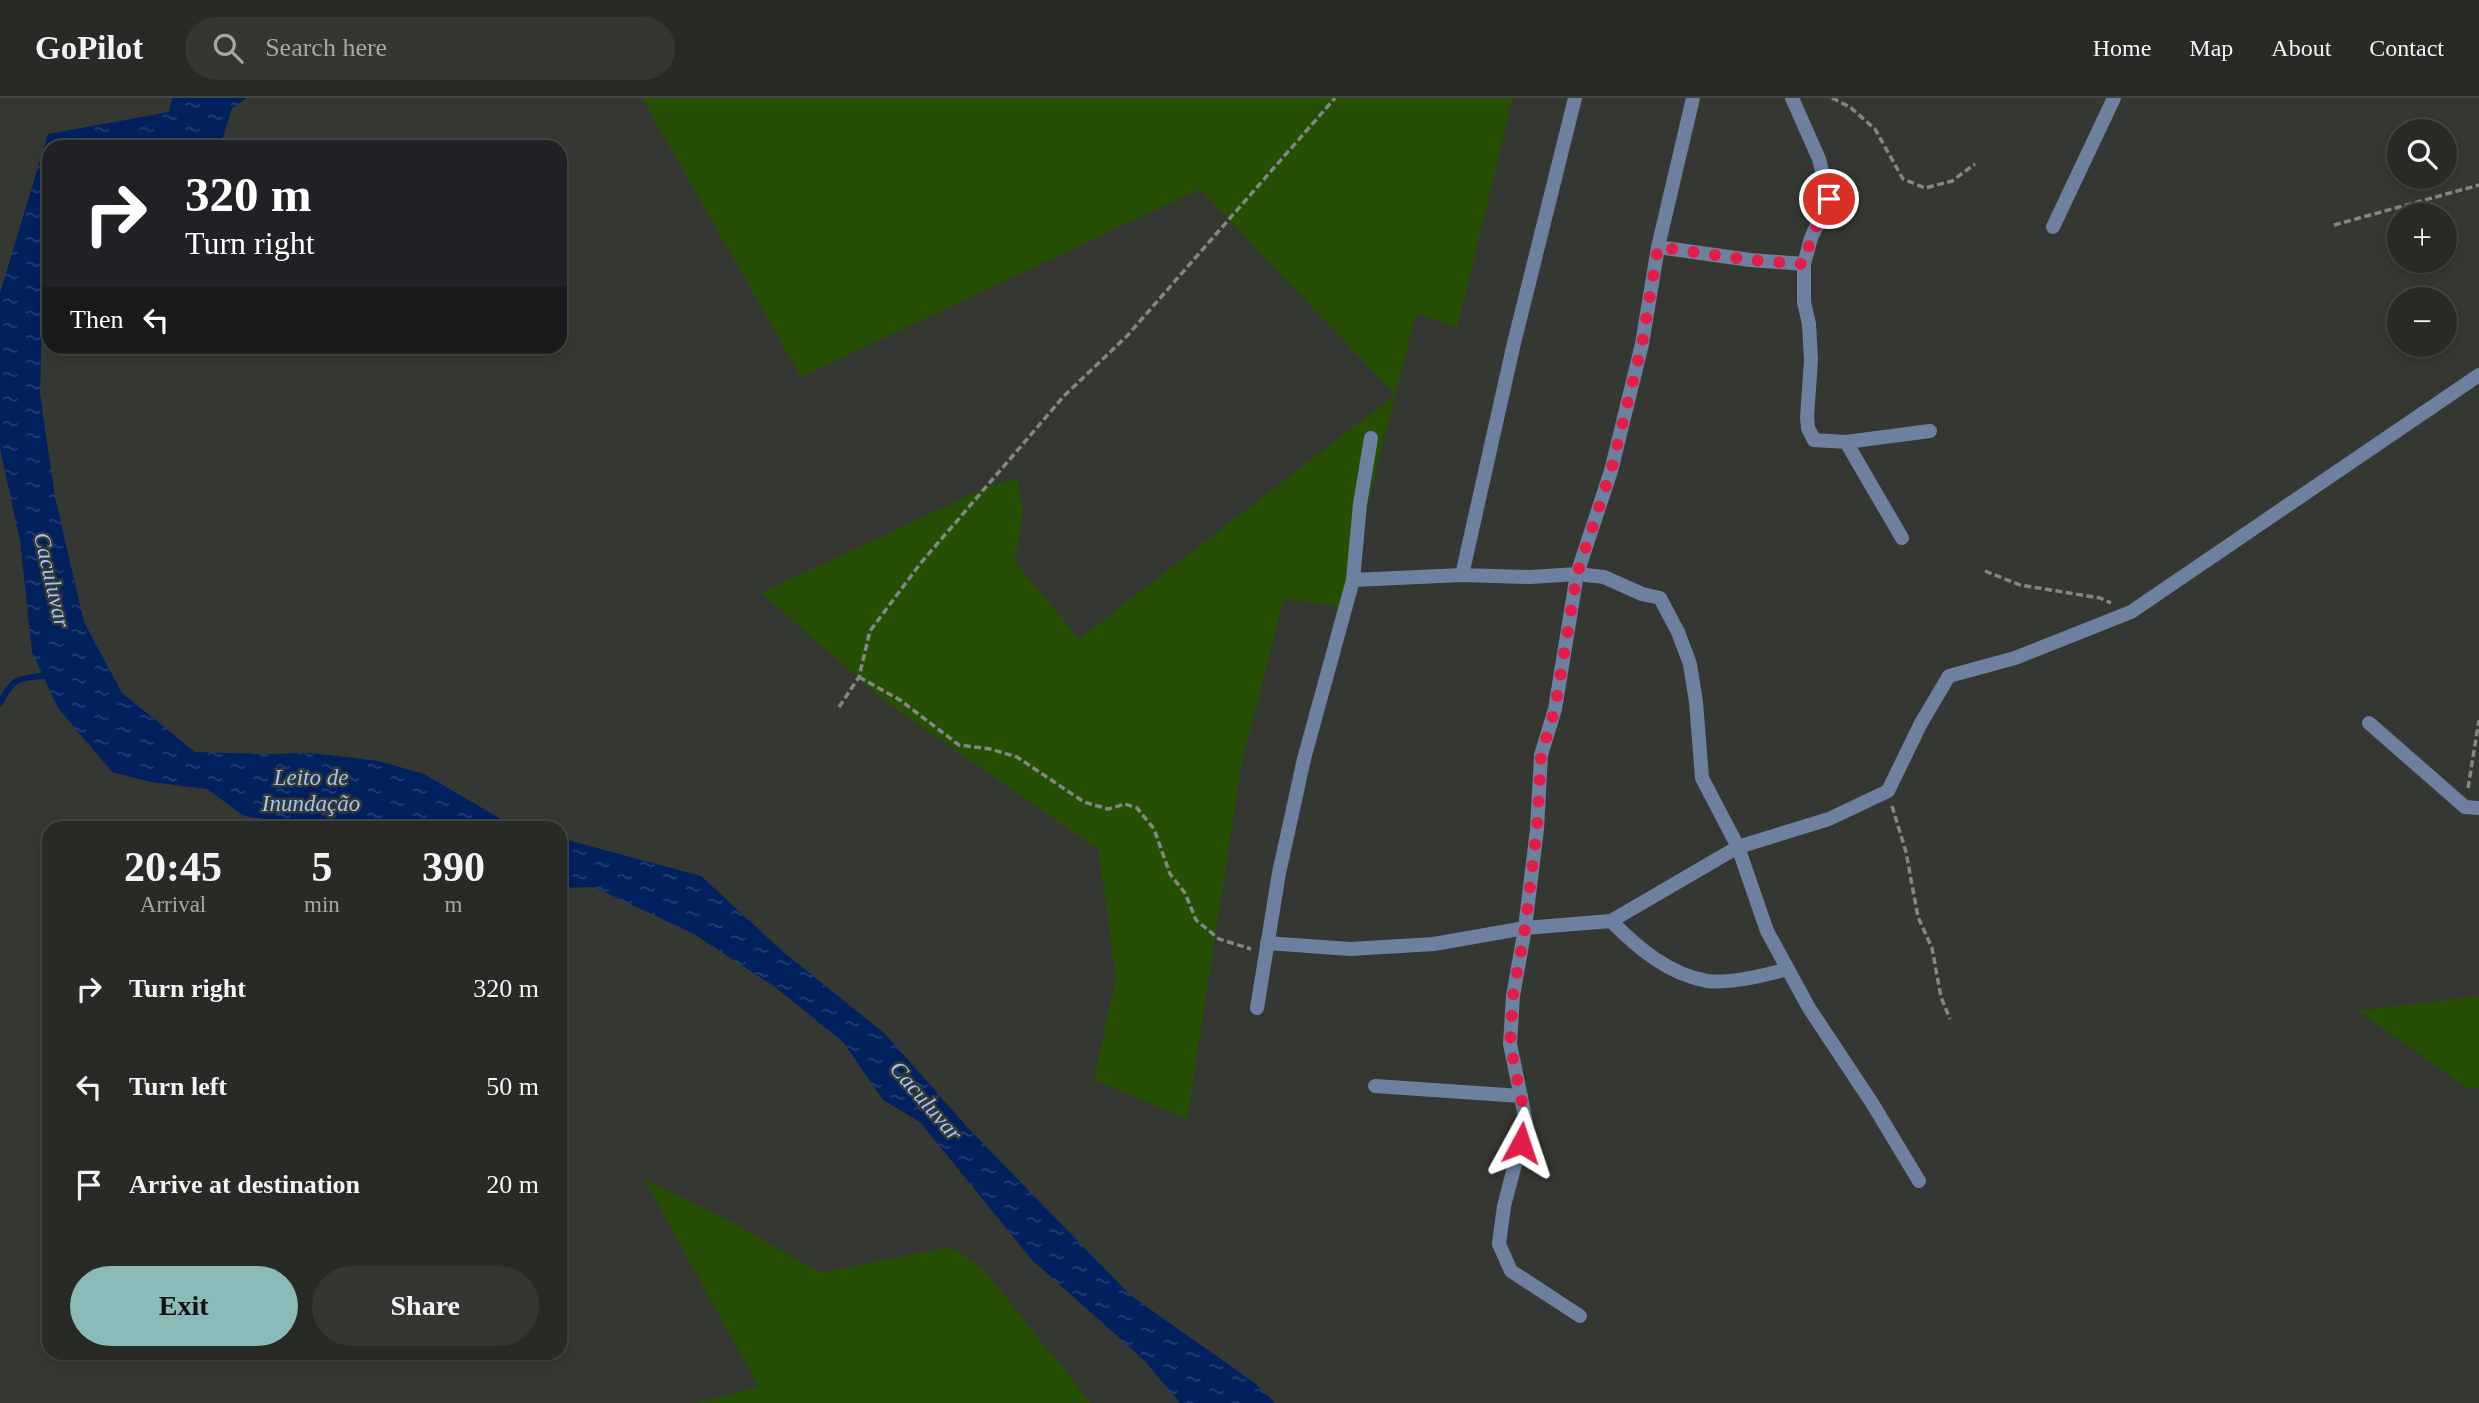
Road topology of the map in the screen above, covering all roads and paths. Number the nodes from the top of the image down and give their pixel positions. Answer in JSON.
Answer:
{"nodes":[{"id":1,"x":1335,"y":98,"type":"edge"},
{"id":2,"x":1575,"y":98,"type":"edge"},
{"id":3,"x":1693,"y":98,"type":"edge"},
{"id":4,"x":1792,"y":98,"type":"edge"},
{"id":5,"x":1832,"y":98,"type":"edge"},
{"id":6,"x":2114,"y":98,"type":"edge"},
{"id":7,"x":1975,"y":164,"type":"dead end"},
{"id":8,"x":2479,"y":185,"type":"edge"},
{"id":9,"x":2334,"y":225,"type":"dead end"},
{"id":10,"x":2053,"y":227,"type":"dead end"},
{"id":11,"x":1658,"y":247,"type":"junction"},
{"id":12,"x":1804,"y":264,"type":"junction"},
{"id":13,"x":2479,"y":375,"type":"edge"},
{"id":14,"x":1930,"y":431,"type":"dead end"},
{"id":15,"x":1371,"y":438,"type":"dead end"},
{"id":16,"x":1846,"y":442,"type":"junction"},
{"id":17,"x":1902,"y":538,"type":"dead end"},
{"id":18,"x":1985,"y":571,"type":"dead end"},
{"id":19,"x":1577,"y":574,"type":"junction"},
{"id":20,"x":1462,"y":575,"type":"junction"},
{"id":21,"x":1353,"y":580,"type":"junction"},
{"id":22,"x":2131,"y":612,"type":"junction"},
{"id":23,"x":859,"y":677,"type":"junction"},
{"id":24,"x":839,"y":707,"type":"dead end"},
{"id":25,"x":2479,"y":720,"type":"edge"},
{"id":26,"x":2369,"y":723,"type":"dead end"},
{"id":27,"x":1888,"y":791,"type":"junction"},
{"id":28,"x":2472,"y":808,"type":"edge"},
{"id":29,"x":1738,"y":847,"type":"junction"},
{"id":30,"x":1611,"y":921,"type":"junction"},
{"id":31,"x":1525,"y":928,"type":"junction"},
{"id":32,"x":1267,"y":947,"type":"junction"},
{"id":33,"x":1788,"y":970,"type":"junction"},
{"id":34,"x":1257,"y":1008,"type":"dead end"},
{"id":35,"x":1950,"y":1019,"type":"dead end"},
{"id":36,"x":1375,"y":1086,"type":"dead end"},
{"id":37,"x":1521,"y":1096,"type":"junction"},
{"id":38,"x":1919,"y":1181,"type":"dead end"},
{"id":39,"x":1580,"y":1316,"type":"dead end"}],
"edges":[{"from":1,"to":23,"type":"path"},
{"from":2,"to":20,"type":"street"},
{"from":3,"to":11,"type":"street"},
{"from":4,"to":12,"type":"street"},
{"from":5,"to":7,"type":"path"},
{"from":6,"to":10,"type":"street"},
{"from":8,"to":9,"type":"path"},
{"from":11,"to":12,"type":"street"},
{"from":11,"to":19,"type":"street"},
{"from":12,"to":16,"type":"street"},
{"from":13,"to":22,"type":"street"},
{"from":14,"to":16,"type":"street"},
{"from":15,"to":21,"type":"street"},
{"from":16,"to":17,"type":"street"},
{"from":18,"to":22,"type":"path"},
{"from":19,"to":20,"type":"street"},
{"from":19,"to":29,"type":"street"},
{"from":19,"to":31,"type":"street"},
{"from":20,"to":21,"type":"street"},
{"from":21,"to":32,"type":"street"},
{"from":22,"to":27,"type":"street"},
{"from":23,"to":24,"type":"path"},
{"from":23,"to":32,"type":"path"},
{"from":25,"to":28,"type":"path"},
{"from":26,"to":28,"type":"street"},
{"from":27,"to":29,"type":"street"},
{"from":27,"to":35,"type":"path"},
{"from":29,"to":30,"type":"street"},
{"from":29,"to":33,"type":"street"},
{"from":30,"to":31,"type":"street"},
{"from":30,"to":33,"type":"street"},
{"from":31,"to":32,"type":"street"},
{"from":31,"to":37,"type":"street"},
{"from":32,"to":34,"type":"street"},
{"from":33,"to":38,"type":"street"},
{"from":36,"to":37,"type":"street"},
{"from":37,"to":39,"type":"street"}]}
